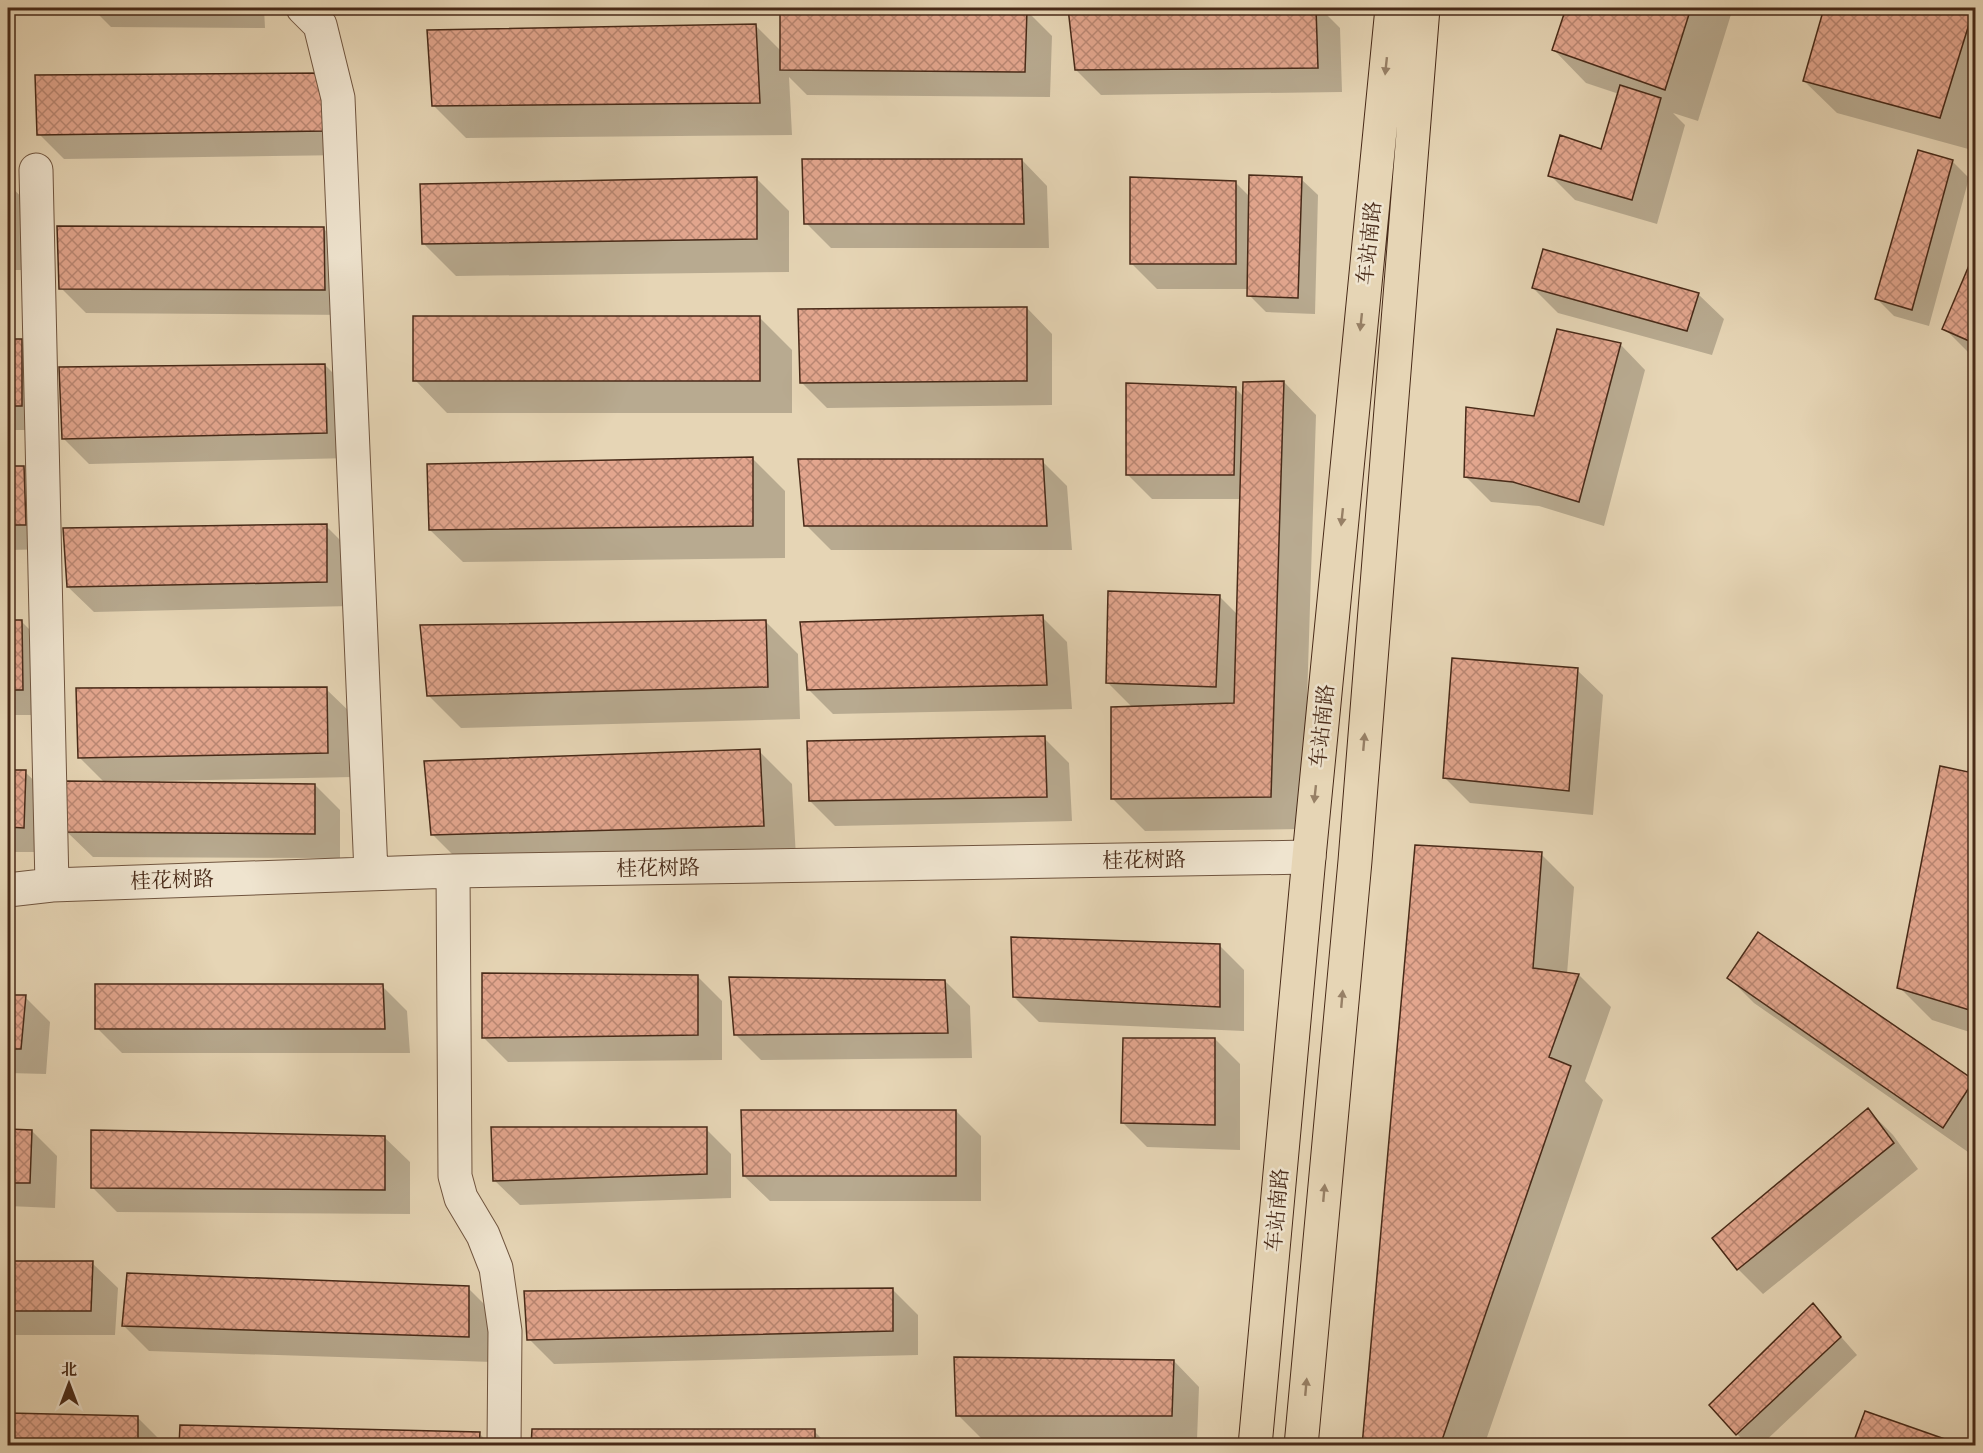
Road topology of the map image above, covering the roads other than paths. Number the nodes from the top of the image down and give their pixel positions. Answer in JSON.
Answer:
{"nodes":[{"id":1,"x":1392,"y":8,"type":"edge"},
{"id":2,"x":1423,"y":8,"type":"edge"},
{"id":3,"x":320,"y":13,"type":"edge"},
{"id":4,"x":36,"y":170,"type":"dead end"},
{"id":5,"x":1309,"y":857,"type":"junction"},
{"id":6,"x":453,"y":871,"type":"junction"},
{"id":7,"x":371,"y":873,"type":"junction"},
{"id":8,"x":52,"y":885,"type":"junction"},
{"id":9,"x":8,"y":890,"type":"edge"},
{"id":10,"x":504,"y":1446,"type":"edge"},
{"id":11,"x":1255,"y":1446,"type":"edge"},
{"id":12,"x":1301,"y":1446,"type":"edge"}],
"edges":[{"from":1,"to":5,"type":"main road","name":"车站南路","one_way":true},
{"from":12,"to":2,"type":"main road","name":"车站南路","one_way":true},
{"from":3,"to":7,"type":"street"},
{"from":4,"to":8,"type":"street"},
{"from":5,"to":6,"type":"street","name":"桂花树路"},
{"from":5,"to":11,"type":"main road","name":"车站南路"},
{"from":6,"to":7,"type":"street","name":"桂花树路"},
{"from":6,"to":10,"type":"street"},
{"from":7,"to":8,"type":"street","name":"桂花树路"},
{"from":8,"to":9,"type":"street","name":"桂花树路"}]}
